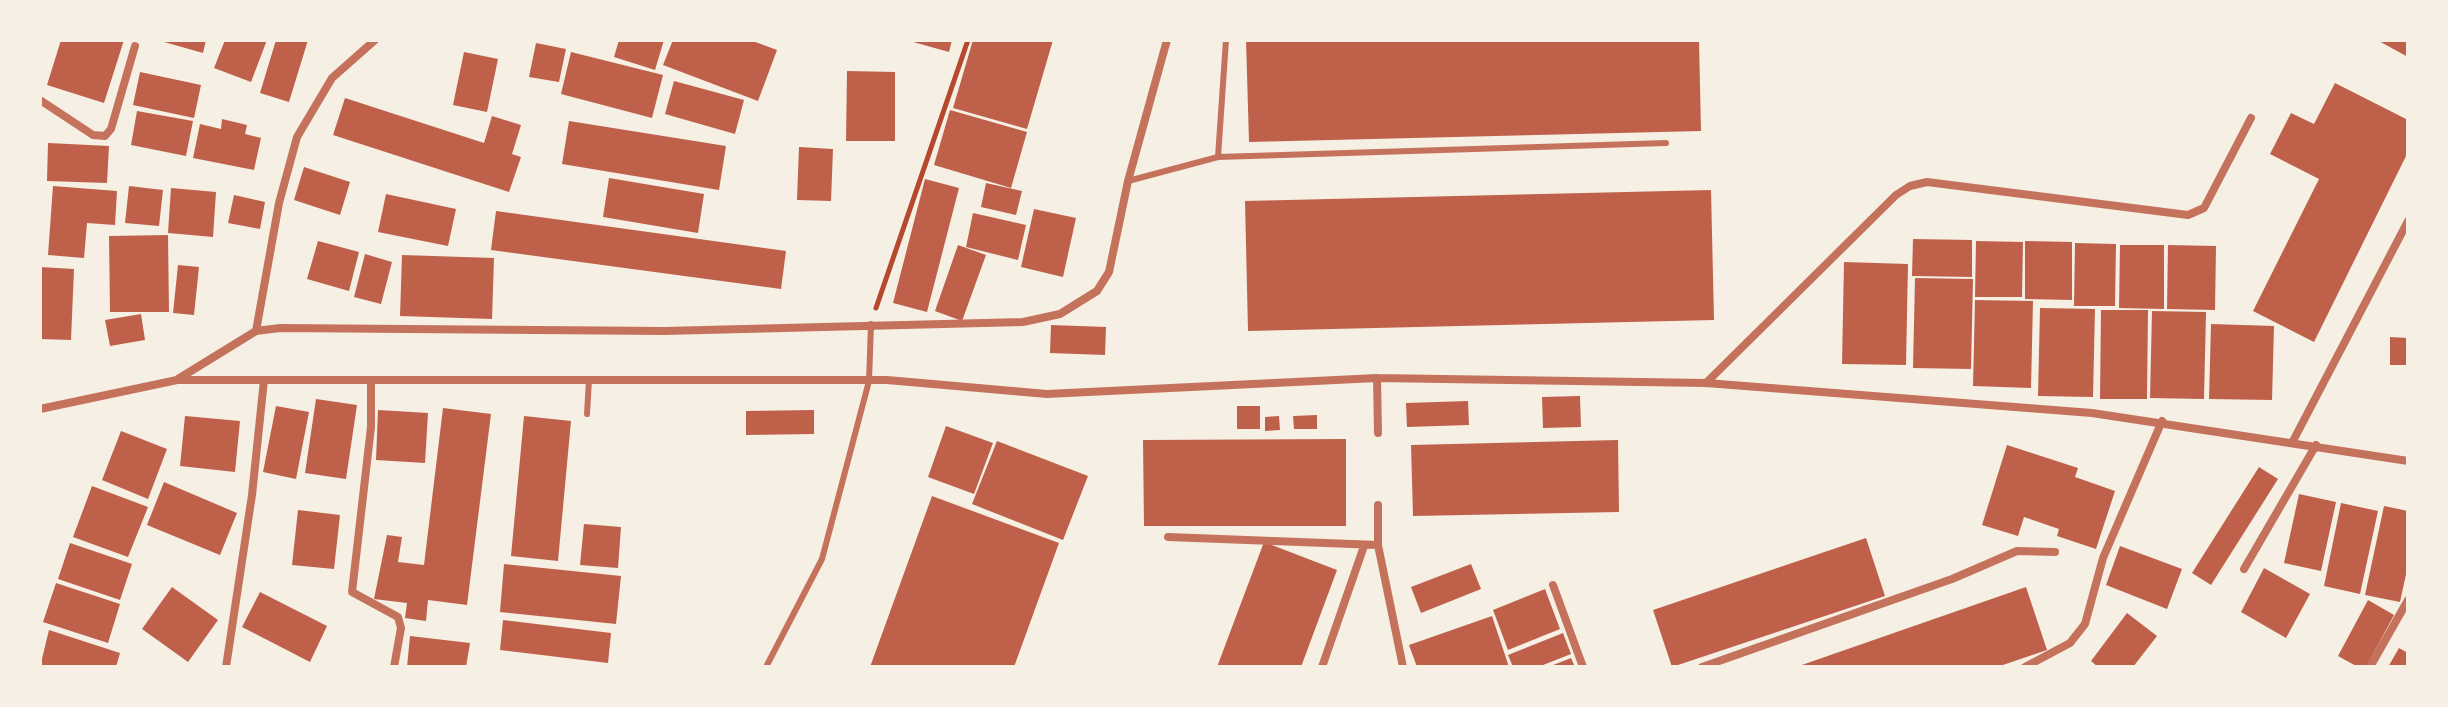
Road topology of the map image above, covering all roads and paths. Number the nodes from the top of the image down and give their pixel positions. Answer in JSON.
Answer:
{"nodes":[{"id":1,"x":375,"y":40,"type":"edge"},
{"id":2,"x":968,"y":40,"type":"edge"},
{"id":3,"x":1167,"y":40,"type":"edge"},
{"id":4,"x":1226,"y":40,"type":"edge"},
{"id":5,"x":135,"y":46,"type":"dead end"},
{"id":6,"x":40,"y":100,"type":"edge"},
{"id":7,"x":2251,"y":118,"type":"dead end"},
{"id":8,"x":1666,"y":143,"type":"dead end"},
{"id":9,"x":1218,"y":157,"type":"junction"},
{"id":10,"x":1128,"y":181,"type":"junction"},
{"id":11,"x":2408,"y":221,"type":"edge"},
{"id":12,"x":871,"y":324,"type":"junction"},
{"id":13,"x":256,"y":331,"type":"junction"},
{"id":14,"x":1377,"y":378,"type":"junction"},
{"id":15,"x":589,"y":379,"type":"junction"},
{"id":16,"x":177,"y":380,"type":"junction"},
{"id":17,"x":264,"y":380,"type":"junction"},
{"id":18,"x":371,"y":380,"type":"junction"},
{"id":19,"x":869,"y":381,"type":"junction"},
{"id":20,"x":1706,"y":383,"type":"junction"},
{"id":21,"x":40,"y":409,"type":"edge"},
{"id":22,"x":587,"y":414,"type":"dead end"},
{"id":23,"x":2162,"y":421,"type":"junction"},
{"id":24,"x":1378,"y":433,"type":"dead end"},
{"id":25,"x":2293,"y":441,"type":"junction"},
{"id":26,"x":2316,"y":445,"type":"junction"},
{"id":27,"x":2408,"y":461,"type":"edge"},
{"id":28,"x":1378,"y":505,"type":"dead end"},
{"id":29,"x":1168,"y":537,"type":"dead end"},
{"id":30,"x":1378,"y":545,"type":"junction"},
{"id":31,"x":1364,"y":546,"type":"junction"},
{"id":32,"x":2055,"y":552,"type":"dead end"},
{"id":33,"x":2244,"y":569,"type":"dead end"},
{"id":34,"x":1553,"y":585,"type":"dead end"},
{"id":35,"x":2408,"y":600,"type":"edge"},
{"id":36,"x":226,"y":667,"type":"edge"},
{"id":37,"x":394,"y":667,"type":"edge"},
{"id":38,"x":766,"y":667,"type":"edge"},
{"id":39,"x":1322,"y":667,"type":"edge"},
{"id":40,"x":1403,"y":667,"type":"edge"},
{"id":41,"x":1583,"y":667,"type":"edge"},
{"id":42,"x":1702,"y":667,"type":"edge"},
{"id":43,"x":2025,"y":667,"type":"edge"},
{"id":44,"x":2370,"y":667,"type":"edge"}],
"edges":[{"from":1,"to":13,"type":"street"},
{"from":2,"to":12,"type":"path"},
{"from":3,"to":10,"type":"street"},
{"from":4,"to":9,"type":"lane"},
{"from":5,"to":6,"type":"street"},
{"from":7,"to":20,"type":"street"},
{"from":8,"to":9,"type":"lane"},
{"from":9,"to":10,"type":"lane"},
{"from":10,"to":12,"type":"street"},
{"from":11,"to":25,"type":"street"},
{"from":12,"to":13,"type":"street"},
{"from":12,"to":19,"type":"lane"},
{"from":13,"to":16,"type":"street"},
{"from":14,"to":19,"type":"street"},
{"from":14,"to":20,"type":"street"},
{"from":14,"to":24,"type":"street"},
{"from":15,"to":18,"type":"street"},
{"from":15,"to":19,"type":"street"},
{"from":15,"to":22,"type":"lane"},
{"from":16,"to":17,"type":"street"},
{"from":16,"to":21,"type":"street"},
{"from":17,"to":18,"type":"street"},
{"from":17,"to":36,"type":"street"},
{"from":18,"to":37,"type":"street"},
{"from":19,"to":38,"type":"lane"},
{"from":20,"to":23,"type":"street"},
{"from":23,"to":25,"type":"street"},
{"from":23,"to":43,"type":"street"},
{"from":25,"to":26,"type":"street"},
{"from":26,"to":27,"type":"street"},
{"from":26,"to":33,"type":"street"},
{"from":28,"to":30,"type":"street"},
{"from":29,"to":31,"type":"street"},
{"from":30,"to":31,"type":"street"},
{"from":30,"to":40,"type":"street"},
{"from":31,"to":39,"type":"street"},
{"from":32,"to":42,"type":"street"},
{"from":34,"to":41,"type":"street"},
{"from":35,"to":44,"type":"street"}]}
